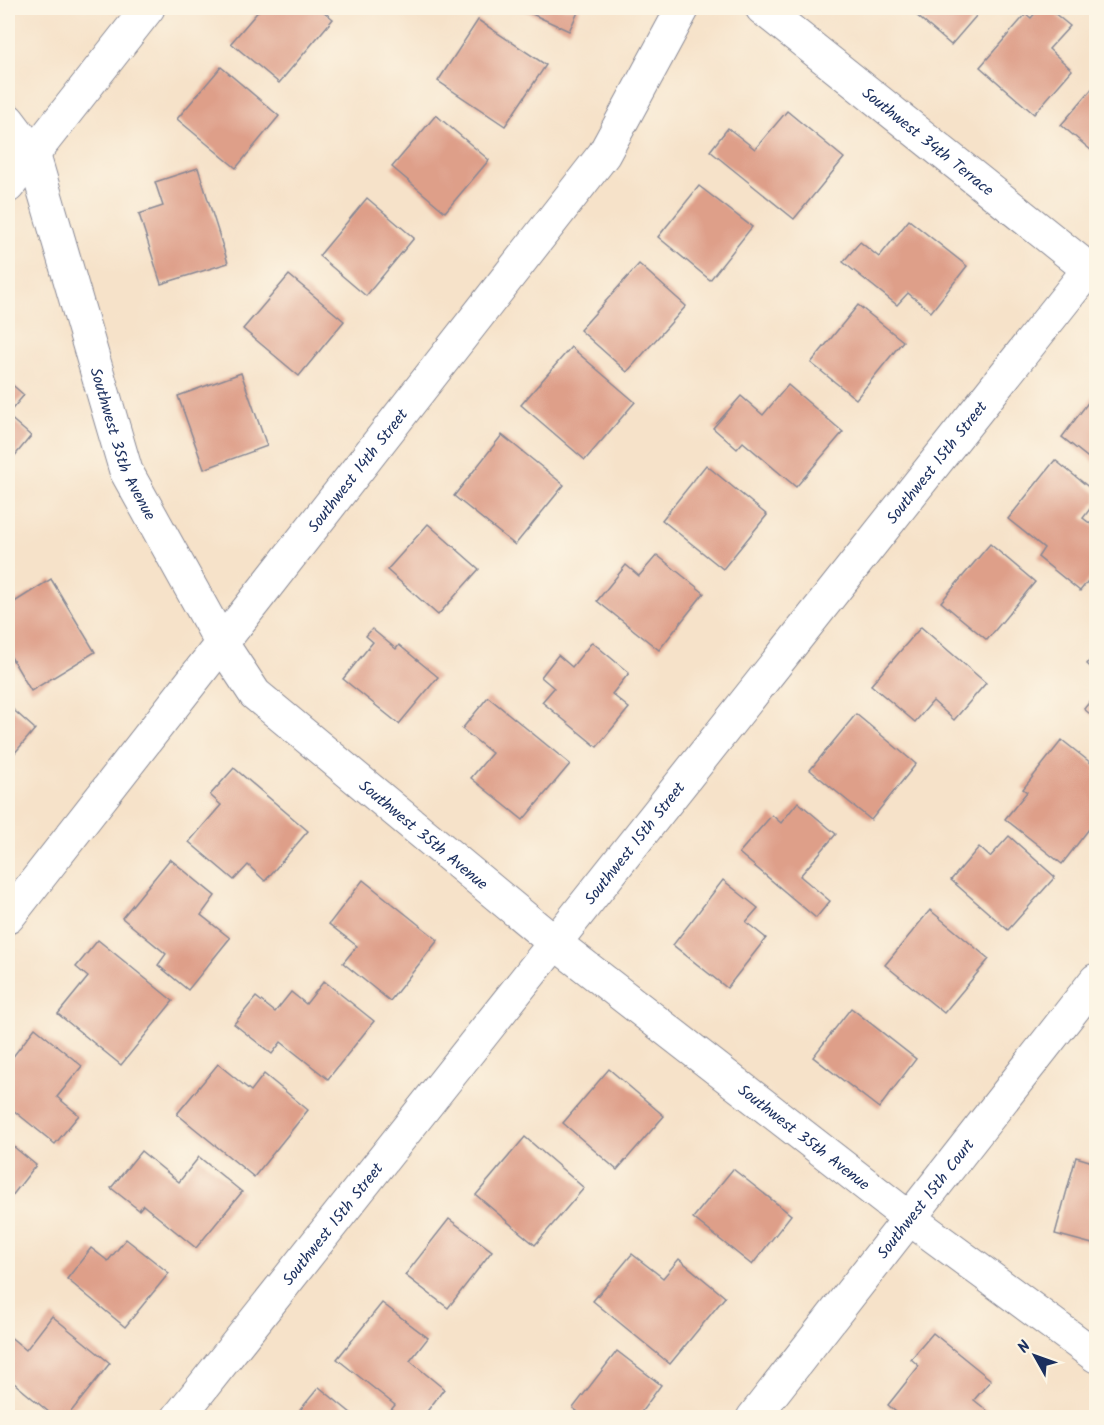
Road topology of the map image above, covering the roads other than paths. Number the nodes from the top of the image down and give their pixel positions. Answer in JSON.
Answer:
{"nodes":[{"id":1,"x":148,"y":8,"type":"edge"},
{"id":2,"x":682,"y":8,"type":"edge"},
{"id":3,"x":762,"y":8,"type":"edge"},
{"id":4,"x":8,"y":120,"type":"edge"},
{"id":5,"x":33,"y":153,"type":"junction"},
{"id":6,"x":8,"y":186,"type":"edge"},
{"id":7,"x":1093,"y":272,"type":"edge"},
{"id":8,"x":222,"y":644,"type":"junction"},
{"id":9,"x":8,"y":917,"type":"edge"},
{"id":10,"x":555,"y":943,"type":"junction"},
{"id":11,"x":1096,"y":980,"type":"edge"},
{"id":12,"x":909,"y":1218,"type":"junction"},
{"id":13,"x":1096,"y":1356,"type":"edge"},
{"id":14,"x":178,"y":1418,"type":"edge"},
{"id":15,"x":753,"y":1418,"type":"edge"}],
"edges":[{"from":1,"to":5,"type":"street"},
{"from":2,"to":8,"type":"street","name":"Southwest 14th Street"},
{"from":3,"to":7,"type":"street","name":"Southwest 34th Terrace"},
{"from":4,"to":5,"type":"street","name":"Southwest 35th Avenue"},
{"from":5,"to":6,"type":"street"},
{"from":5,"to":8,"type":"street","name":"Southwest 35th Avenue"},
{"from":7,"to":10,"type":"street","name":"Southwest 15th Street"},
{"from":8,"to":9,"type":"street","name":"Southwest 14th Street"},
{"from":8,"to":10,"type":"street","name":"Southwest 35th Avenue"},
{"from":10,"to":12,"type":"street","name":"Southwest 35th Avenue"},
{"from":10,"to":14,"type":"street","name":"Southwest 15th Street"},
{"from":11,"to":12,"type":"street","name":"Southwest 15th Court"},
{"from":12,"to":13,"type":"street","name":"Southwest 35th Avenue"},
{"from":12,"to":15,"type":"street","name":"Southwest 15th Court"}]}
